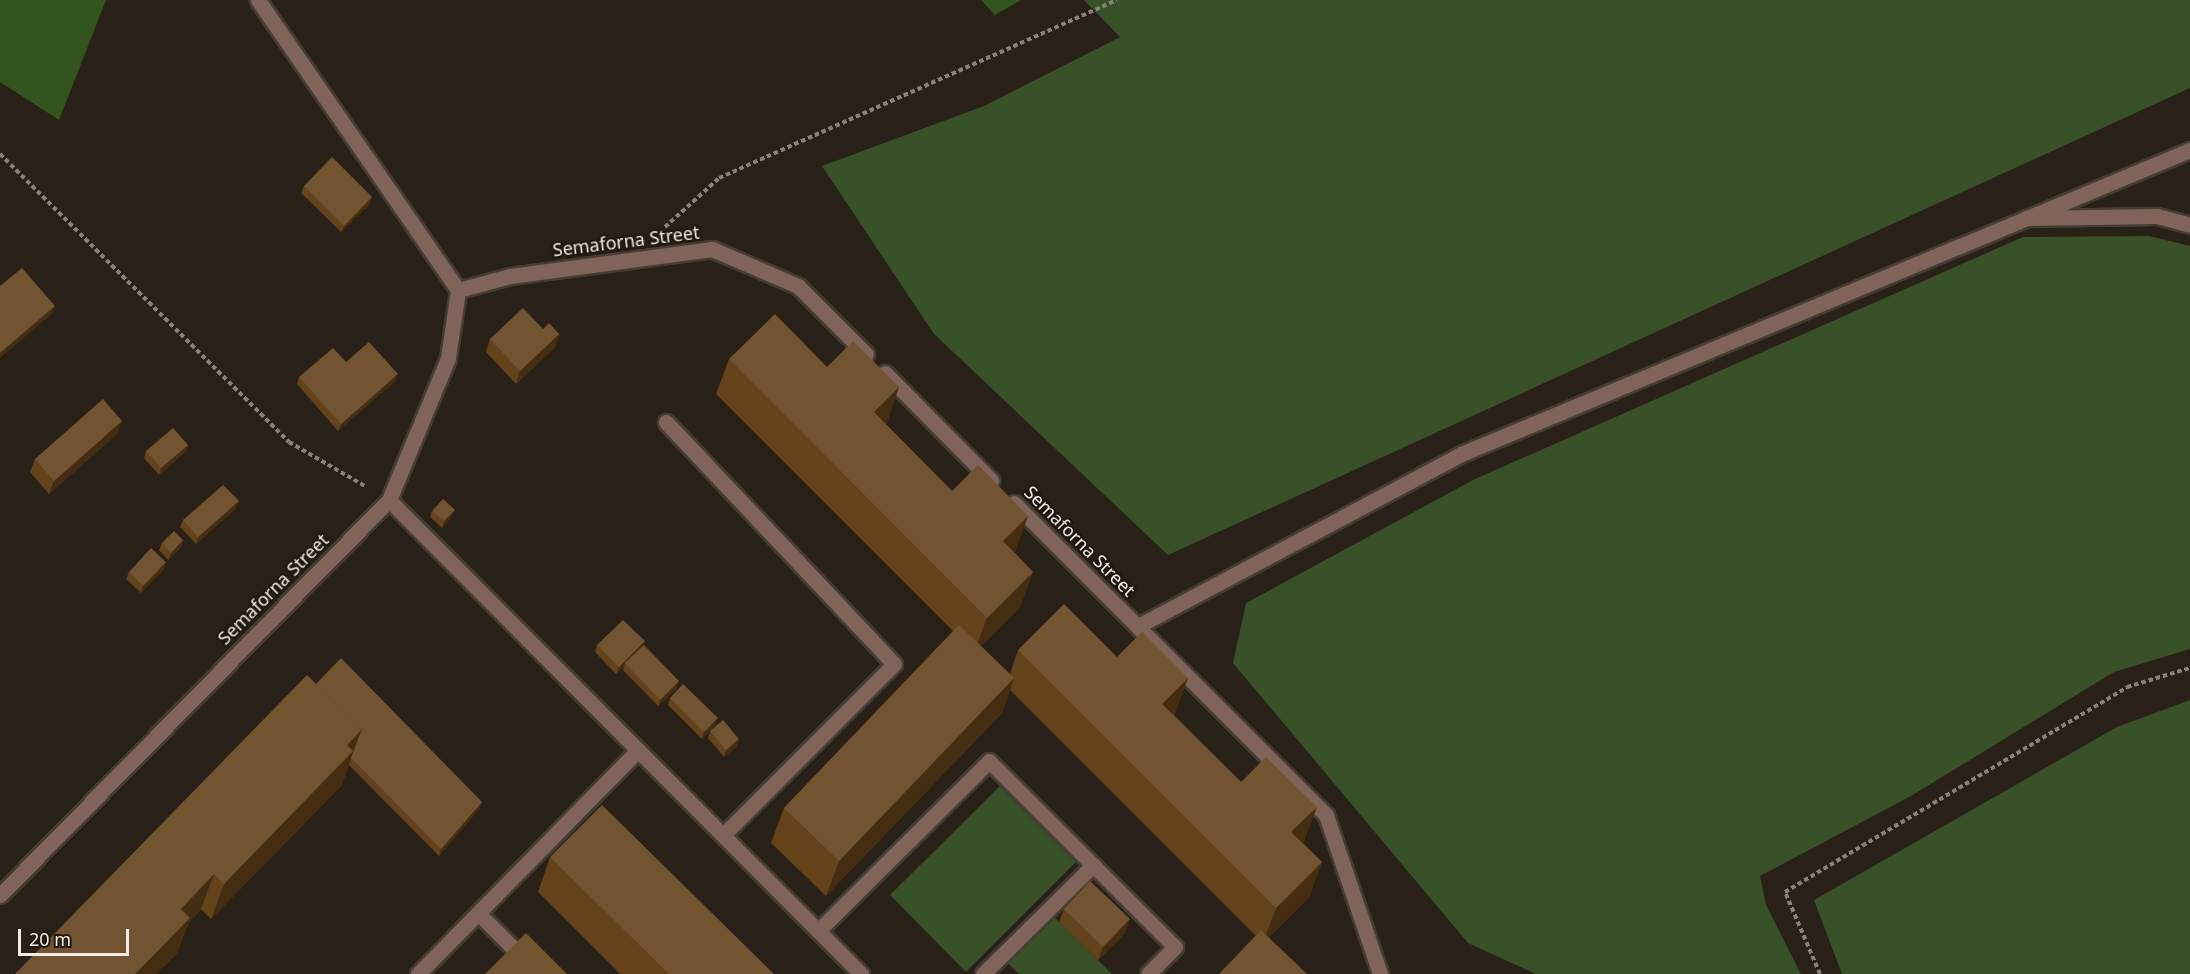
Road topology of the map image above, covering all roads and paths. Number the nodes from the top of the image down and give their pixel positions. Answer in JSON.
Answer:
{"nodes":[{"id":1,"x":258,"y":0,"type":"edge"},
{"id":2,"x":1117,"y":0,"type":"edge"},
{"id":3,"x":2190,"y":150,"type":"edge"},
{"id":4,"x":0,"y":154,"type":"edge"},
{"id":5,"x":2017,"y":218,"type":"junction"},
{"id":6,"x":2190,"y":225,"type":"edge"},
{"id":7,"x":632,"y":258,"type":"junction"},
{"id":8,"x":458,"y":290,"type":"junction"},
{"id":9,"x":666,"y":422,"type":"dead end"},
{"id":10,"x":389,"y":500,"type":"junction"},
{"id":11,"x":1138,"y":626,"type":"junction"},
{"id":12,"x":2190,"y":668,"type":"edge"},
{"id":13,"x":638,"y":750,"type":"junction"},
{"id":14,"x":724,"y":834,"type":"junction"},
{"id":15,"x":1093,"y":865,"type":"junction"},
{"id":16,"x":0,"y":895,"type":"edge"},
{"id":17,"x":478,"y":913,"type":"junction"},
{"id":18,"x":818,"y":931,"type":"junction"},
{"id":19,"x":418,"y":974,"type":"edge"},
{"id":20,"x":539,"y":974,"type":"edge"},
{"id":21,"x":861,"y":974,"type":"edge"},
{"id":22,"x":983,"y":974,"type":"edge"},
{"id":23,"x":1148,"y":974,"type":"edge"},
{"id":24,"x":1380,"y":974,"type":"edge"},
{"id":25,"x":1820,"y":974,"type":"edge"}],
"edges":[{"from":1,"to":8,"type":"street"},
{"from":2,"to":7,"type":"path"},
{"from":3,"to":5,"type":"street"},
{"from":4,"to":10,"type":"path"},
{"from":5,"to":6,"type":"street"},
{"from":5,"to":11,"type":"street"},
{"from":7,"to":8,"type":"street","name":"Semaforna Street"},
{"from":7,"to":11,"type":"street","name":"Semaforna Street"},
{"from":8,"to":10,"type":"street","name":"Semaforna Street"},
{"from":9,"to":14,"type":"street"},
{"from":10,"to":13,"type":"street"},
{"from":10,"to":16,"type":"street","name":"Semaforna Street"},
{"from":11,"to":24,"type":"street","name":"Semaforna Street"},
{"from":12,"to":25,"type":"path"},
{"from":13,"to":14,"type":"street"},
{"from":13,"to":17,"type":"street"},
{"from":14,"to":18,"type":"street"},
{"from":15,"to":18,"type":"street"},
{"from":15,"to":22,"type":"street"},
{"from":15,"to":23,"type":"street"},
{"from":17,"to":19,"type":"street"},
{"from":17,"to":20,"type":"street"},
{"from":18,"to":21,"type":"street"}]}
